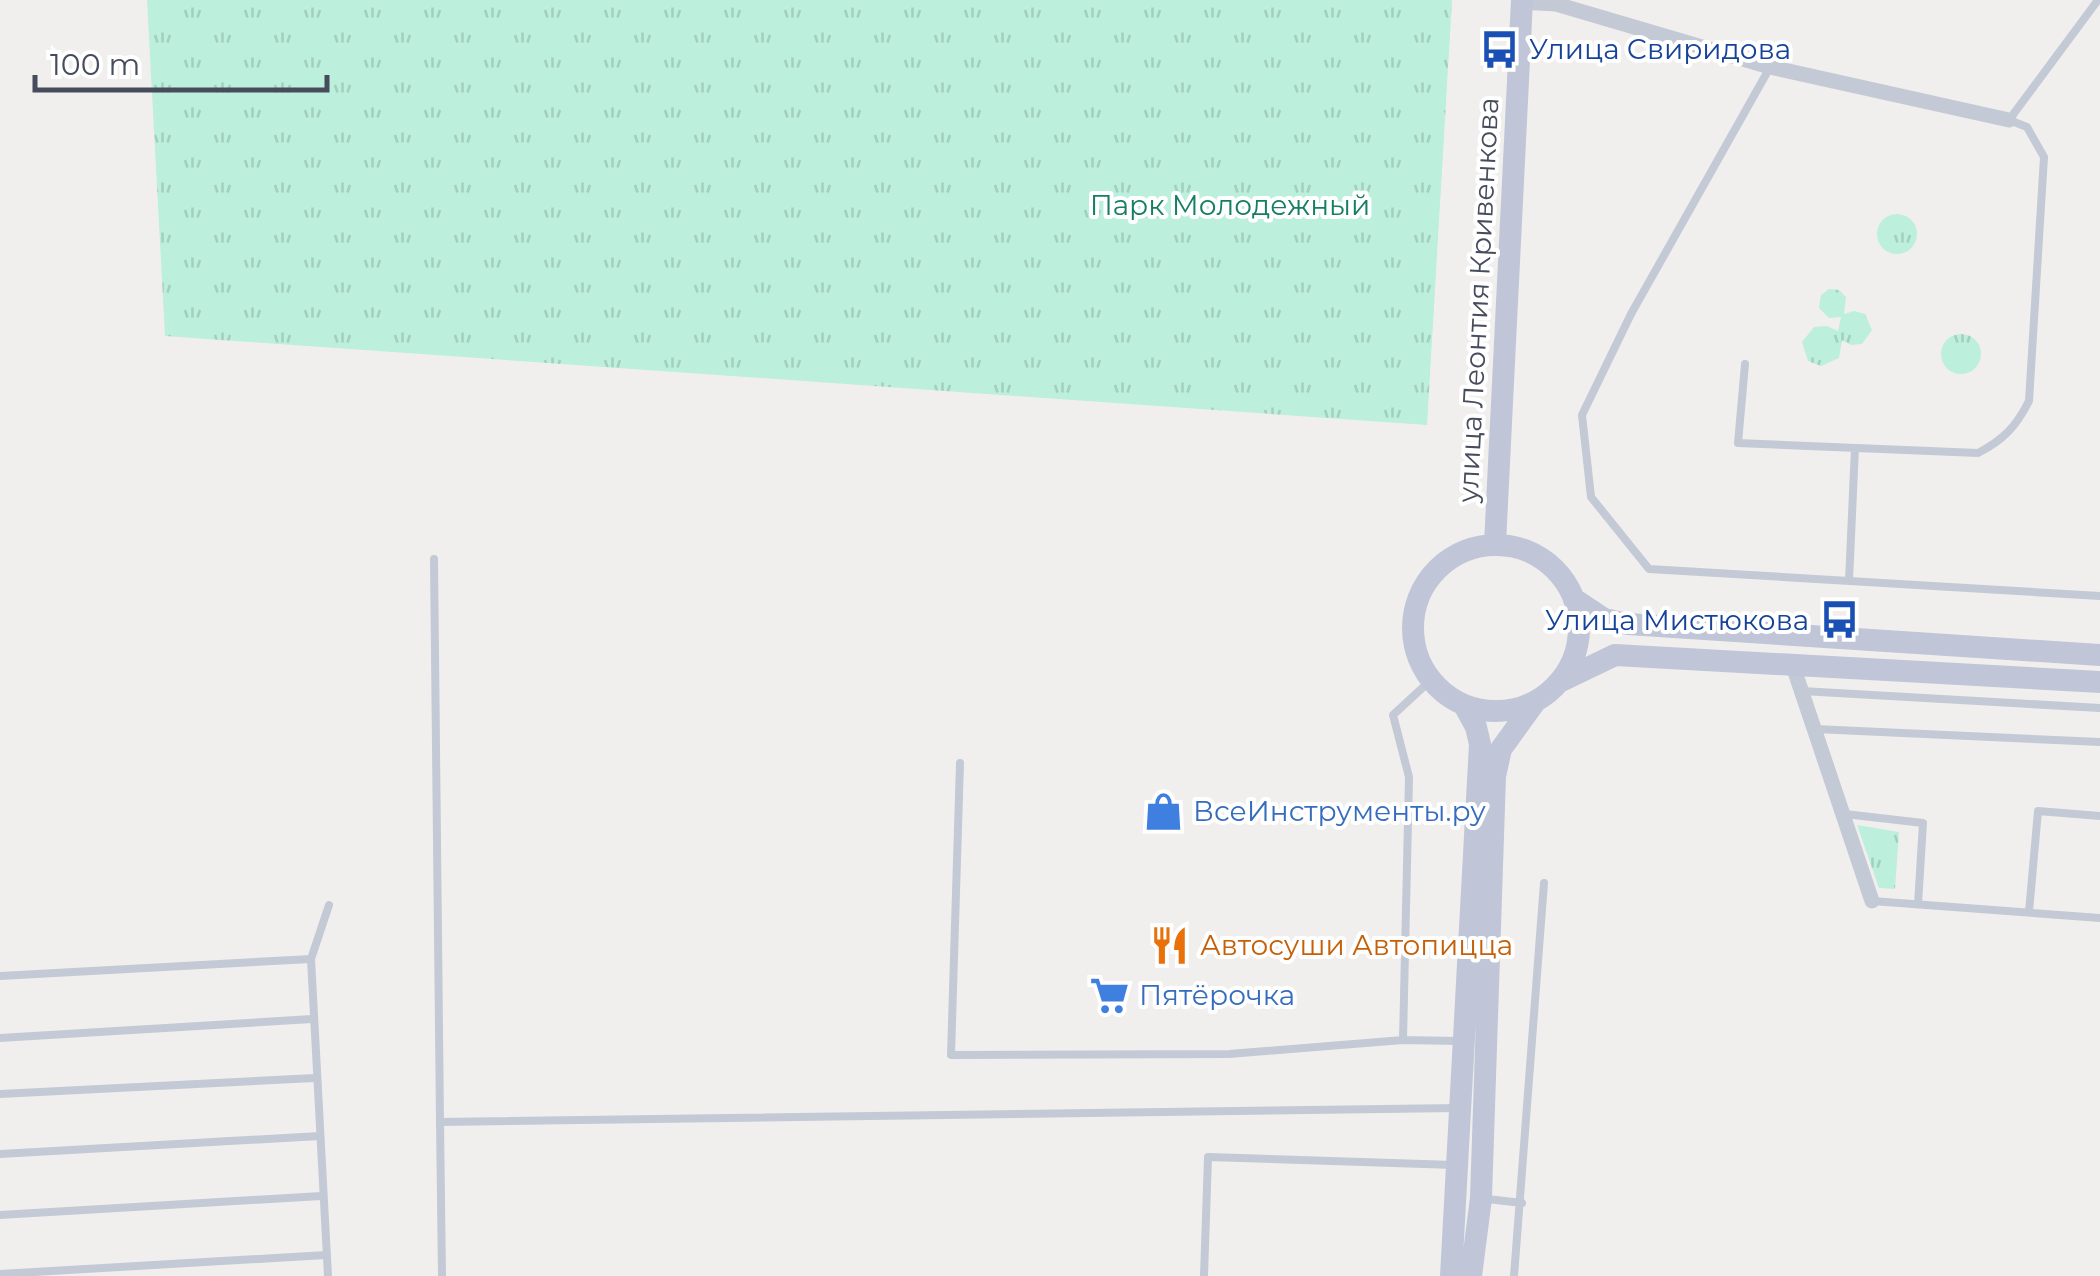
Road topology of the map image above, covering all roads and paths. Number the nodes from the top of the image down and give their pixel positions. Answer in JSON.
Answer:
{"nodes":[{"id":1,"x":2098,"y":0,"type":"edge"},
{"id":2,"x":1522,"y":1,"type":"edge"},
{"id":3,"x":1770,"y":67,"type":"junction"},
{"id":4,"x":2009,"y":120,"type":"junction"},
{"id":5,"x":1746,"y":364,"type":"dead end"},
{"id":6,"x":1854,"y":448,"type":"junction"},
{"id":7,"x":1495,"y":544,"type":"junction"},
{"id":8,"x":434,"y":559,"type":"dead end"},
{"id":9,"x":1849,"y":581,"type":"junction"},
{"id":10,"x":2100,"y":596,"type":"edge"},
{"id":11,"x":1577,"y":601,"type":"junction"},
{"id":12,"x":2100,"y":655,"type":"edge"},
{"id":13,"x":1792,"y":663,"type":"junction"},
{"id":14,"x":1432,"y":679,"type":"junction"},
{"id":15,"x":1560,"y":682,"type":"junction"},
{"id":16,"x":2100,"y":682,"type":"edge"},
{"id":17,"x":1802,"y":691,"type":"junction"},
{"id":18,"x":1536,"y":702,"type":"junction"},
{"id":19,"x":1464,"y":705,"type":"junction"},
{"id":20,"x":2100,"y":708,"type":"edge"},
{"id":21,"x":1815,"y":729,"type":"junction"},
{"id":22,"x":2100,"y":742,"type":"edge"},
{"id":23,"x":960,"y":763,"type":"dead end"},
{"id":24,"x":1843,"y":813,"type":"junction"},
{"id":25,"x":2100,"y":816,"type":"edge"},
{"id":26,"x":1544,"y":884,"type":"dead end"},
{"id":27,"x":1872,"y":900,"type":"joint"},
{"id":28,"x":1918,"y":904,"type":"junction"},
{"id":29,"x":330,"y":906,"type":"dead end"},
{"id":30,"x":2030,"y":912,"type":"junction"},
{"id":31,"x":2100,"y":918,"type":"edge"},
{"id":32,"x":311,"y":959,"type":"junction"},
{"id":33,"x":0,"y":976,"type":"edge"},
{"id":34,"x":312,"y":1019,"type":"junction"},
{"id":35,"x":0,"y":1038,"type":"edge"},
{"id":36,"x":1403,"y":1040,"type":"junction"},
{"id":37,"x":1466,"y":1041,"type":"junction"},
{"id":38,"x":316,"y":1078,"type":"junction"},
{"id":39,"x":0,"y":1094,"type":"edge"},
{"id":40,"x":1462,"y":1108,"type":"junction"},
{"id":41,"x":440,"y":1122,"type":"junction"},
{"id":42,"x":320,"y":1136,"type":"junction"},
{"id":43,"x":0,"y":1154,"type":"edge"},
{"id":44,"x":1459,"y":1166,"type":"junction"},
{"id":45,"x":321,"y":1196,"type":"junction"},
{"id":46,"x":1481,"y":1198,"type":"junction"},
{"id":47,"x":1522,"y":1204,"type":"junction"},
{"id":48,"x":0,"y":1214,"type":"edge"},
{"id":49,"x":326,"y":1255,"type":"junction"},
{"id":50,"x":0,"y":1274,"type":"edge"},
{"id":51,"x":328,"y":1276,"type":"edge"},
{"id":52,"x":442,"y":1276,"type":"edge"},
{"id":53,"x":1204,"y":1276,"type":"edge"},
{"id":54,"x":1451,"y":1276,"type":"edge"},
{"id":55,"x":1471,"y":1276,"type":"edge"},
{"id":56,"x":1514,"y":1276,"type":"edge"}],
"edges":[{"from":1,"to":4,"type":"lane"},
{"from":2,"to":3,"type":"street"},
{"from":2,"to":7,"type":"street","name":"улица Леонтия Кривенкова"},
{"from":3,"to":4,"type":"street"},
{"from":3,"to":9,"type":"lane"},
{"from":4,"to":6,"type":"lane"},
{"from":5,"to":6,"type":"lane"},
{"from":6,"to":9,"type":"lane"},
{"from":7,"to":11,"type":"street"},
{"from":7,"to":14,"type":"street"},
{"from":8,"to":41,"type":"lane"},
{"from":9,"to":10,"type":"lane"},
{"from":11,"to":12,"type":"street"},
{"from":11,"to":15,"type":"street"},
{"from":13,"to":15,"type":"street"},
{"from":13,"to":16,"type":"street"},
{"from":13,"to":17,"type":"street"},
{"from":14,"to":19,"type":"street"},
{"from":14,"to":36,"type":"lane"},
{"from":15,"to":18,"type":"street"},
{"from":17,"to":20,"type":"lane"},
{"from":17,"to":21,"type":"street"},
{"from":18,"to":19,"type":"street"},
{"from":18,"to":46,"type":"street"},
{"from":19,"to":37,"type":"street"},
{"from":21,"to":22,"type":"lane"},
{"from":21,"to":24,"type":"street"},
{"from":23,"to":36,"type":"lane"},
{"from":24,"to":27,"type":"street"},
{"from":24,"to":28,"type":"lane"},
{"from":25,"to":30,"type":"lane"},
{"from":26,"to":47,"type":"lane"},
{"from":27,"to":28,"type":"lane"},
{"from":28,"to":30,"type":"lane"},
{"from":29,"to":32,"type":"lane"},
{"from":30,"to":31,"type":"lane"},
{"from":32,"to":33,"type":"lane"},
{"from":32,"to":34,"type":"lane"},
{"from":34,"to":35,"type":"lane"},
{"from":34,"to":38,"type":"lane"},
{"from":36,"to":37,"type":"lane"},
{"from":37,"to":40,"type":"street"},
{"from":38,"to":39,"type":"lane"},
{"from":38,"to":42,"type":"lane"},
{"from":40,"to":41,"type":"lane"},
{"from":40,"to":44,"type":"street"},
{"from":41,"to":52,"type":"lane"},
{"from":42,"to":43,"type":"lane"},
{"from":42,"to":45,"type":"lane"},
{"from":44,"to":53,"type":"lane"},
{"from":44,"to":54,"type":"street"},
{"from":45,"to":48,"type":"lane"},
{"from":45,"to":49,"type":"lane"},
{"from":46,"to":47,"type":"lane"},
{"from":46,"to":55,"type":"street"},
{"from":47,"to":56,"type":"lane"},
{"from":49,"to":50,"type":"lane"},
{"from":49,"to":51,"type":"lane"}]}
